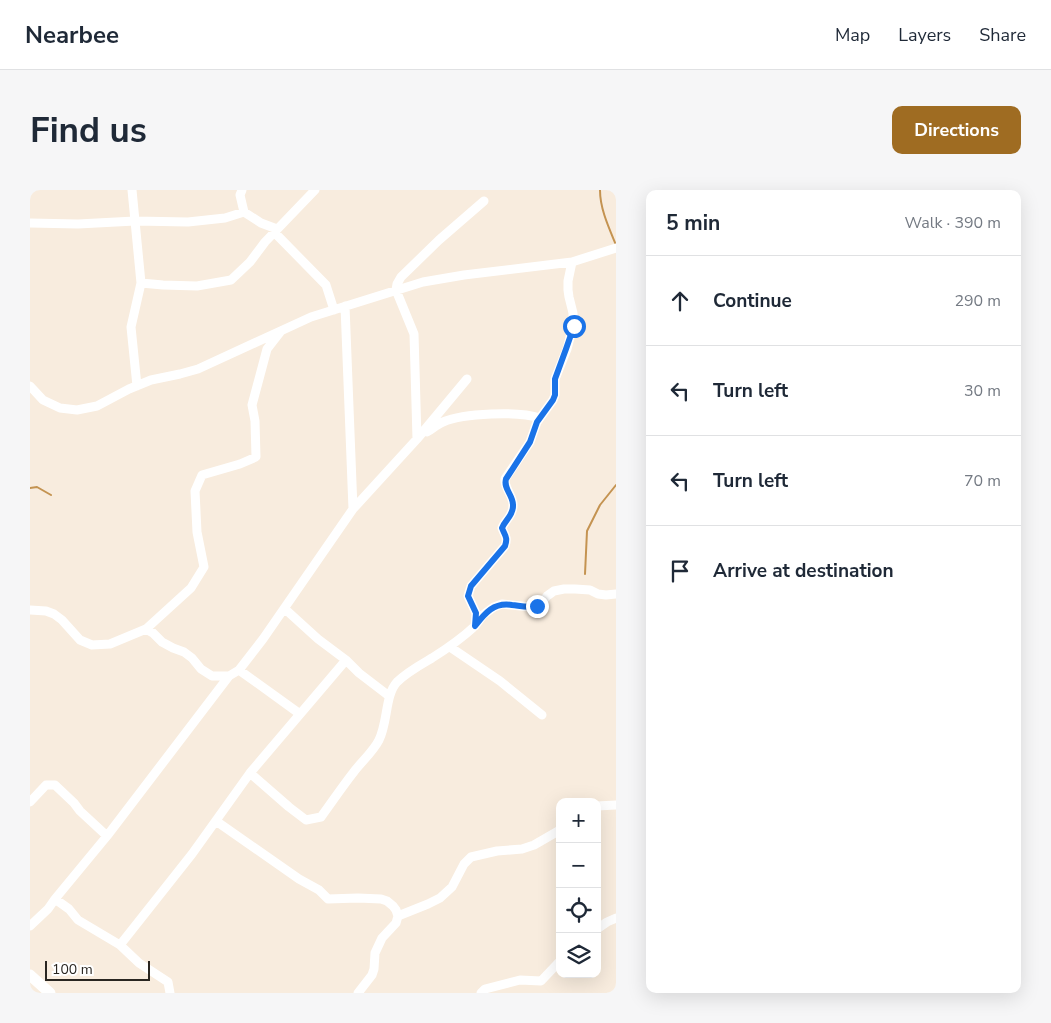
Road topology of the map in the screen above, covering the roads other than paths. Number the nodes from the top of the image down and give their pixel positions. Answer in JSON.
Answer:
{"nodes":[{"id":1,"x":132,"y":190,"type":"edge"},
{"id":2,"x":242,"y":190,"type":"edge"},
{"id":3,"x":314,"y":190,"type":"edge"},
{"id":4,"x":484,"y":201,"type":"dead end"},
{"id":5,"x":244,"y":212,"type":"junction"},
{"id":6,"x":135,"y":221,"type":"junction"},
{"id":7,"x":30,"y":223,"type":"edge"},
{"id":8,"x":276,"y":230,"type":"junction"},
{"id":9,"x":616,"y":248,"type":"edge"},
{"id":10,"x":572,"y":262,"type":"junction"},
{"id":11,"x":141,"y":283,"type":"junction"},
{"id":12,"x":396,"y":290,"type":"junction"},
{"id":13,"x":346,"y":306,"type":"junction"},
{"id":14,"x":334,"y":310,"type":"junction"},
{"id":15,"x":283,"y":329,"type":"junction"},
{"id":16,"x":467,"y":379,"type":"dead end"},
{"id":17,"x":30,"y":386,"type":"edge"},
{"id":18,"x":137,"y":386,"type":"junction"},
{"id":19,"x":540,"y":418,"type":"junction"},
{"id":20,"x":417,"y":439,"type":"junction"},
{"id":21,"x":353,"y":509,"type":"junction"},
{"id":22,"x":616,"y":594,"type":"edge"},
{"id":23,"x":285,"y":609,"type":"junction"},
{"id":24,"x":30,"y":610,"type":"edge"},
{"id":25,"x":475,"y":626,"type":"junction"},
{"id":26,"x":146,"y":629,"type":"junction"},
{"id":27,"x":450,"y":646,"type":"junction"},
{"id":28,"x":346,"y":660,"type":"junction"},
{"id":29,"x":239,"y":670,"type":"junction"},
{"id":30,"x":229,"y":676,"type":"junction"},
{"id":31,"x":389,"y":696,"type":"junction"},
{"id":32,"x":300,"y":714,"type":"junction"},
{"id":33,"x":542,"y":715,"type":"dead end"},
{"id":34,"x":250,"y":773,"type":"junction"},
{"id":35,"x":30,"y":802,"type":"edge"},
{"id":36,"x":616,"y":805,"type":"edge"},
{"id":37,"x":601,"y":806,"type":"edge"},
{"id":38,"x":216,"y":821,"type":"junction"},
{"id":39,"x":556,"y":832,"type":"edge"},
{"id":40,"x":107,"y":836,"type":"junction"},
{"id":41,"x":55,"y":899,"type":"junction"},
{"id":42,"x":398,"y":916,"type":"junction"},
{"id":43,"x":616,"y":918,"type":"edge"},
{"id":44,"x":30,"y":926,"type":"edge"},
{"id":45,"x":601,"y":926,"type":"edge"},
{"id":46,"x":120,"y":945,"type":"junction"},
{"id":47,"x":556,"y":965,"type":"edge"},
{"id":48,"x":30,"y":975,"type":"edge"},
{"id":49,"x":50,"y":993,"type":"edge"},
{"id":50,"x":170,"y":993,"type":"edge"},
{"id":51,"x":358,"y":993,"type":"edge"},
{"id":52,"x":481,"y":993,"type":"edge"}],
"edges":[{"from":1,"to":6,"type":"street"},
{"from":2,"to":5,"type":"street"},
{"from":3,"to":8,"type":"street"},
{"from":4,"to":12,"type":"street"},
{"from":5,"to":6,"type":"street"},
{"from":5,"to":8,"type":"street"},
{"from":6,"to":7,"type":"street"},
{"from":6,"to":11,"type":"street"},
{"from":8,"to":11,"type":"street"},
{"from":8,"to":14,"type":"street"},
{"from":9,"to":10,"type":"street"},
{"from":10,"to":12,"type":"street"},
{"from":10,"to":19,"type":"street"},
{"from":11,"to":18,"type":"street"},
{"from":12,"to":13,"type":"street"},
{"from":12,"to":20,"type":"street"},
{"from":13,"to":14,"type":"street"},
{"from":13,"to":21,"type":"street"},
{"from":14,"to":15,"type":"street"},
{"from":15,"to":18,"type":"street"},
{"from":15,"to":26,"type":"street"},
{"from":16,"to":20,"type":"street"},
{"from":17,"to":18,"type":"street"},
{"from":19,"to":20,"type":"street"},
{"from":19,"to":25,"type":"street"},
{"from":20,"to":21,"type":"street"},
{"from":21,"to":23,"type":"street"},
{"from":22,"to":25,"type":"street"},
{"from":23,"to":28,"type":"street"},
{"from":23,"to":29,"type":"street"},
{"from":24,"to":26,"type":"street"},
{"from":25,"to":27,"type":"street"},
{"from":26,"to":30,"type":"street"},
{"from":27,"to":31,"type":"street"},
{"from":27,"to":33,"type":"street"},
{"from":28,"to":31,"type":"street"},
{"from":28,"to":32,"type":"street"},
{"from":29,"to":30,"type":"street"},
{"from":29,"to":32,"type":"street"},
{"from":30,"to":40,"type":"street"},
{"from":31,"to":34,"type":"street"},
{"from":32,"to":34,"type":"street"},
{"from":34,"to":38,"type":"street"},
{"from":35,"to":40,"type":"street"},
{"from":36,"to":37,"type":"street"},
{"from":38,"to":42,"type":"street"},
{"from":38,"to":46,"type":"street"},
{"from":39,"to":42,"type":"street"},
{"from":40,"to":41,"type":"street"},
{"from":41,"to":44,"type":"street"},
{"from":41,"to":46,"type":"street"},
{"from":42,"to":51,"type":"street"},
{"from":43,"to":45,"type":"street"},
{"from":46,"to":50,"type":"street"},
{"from":47,"to":52,"type":"street"},
{"from":48,"to":49,"type":"street"}]}
